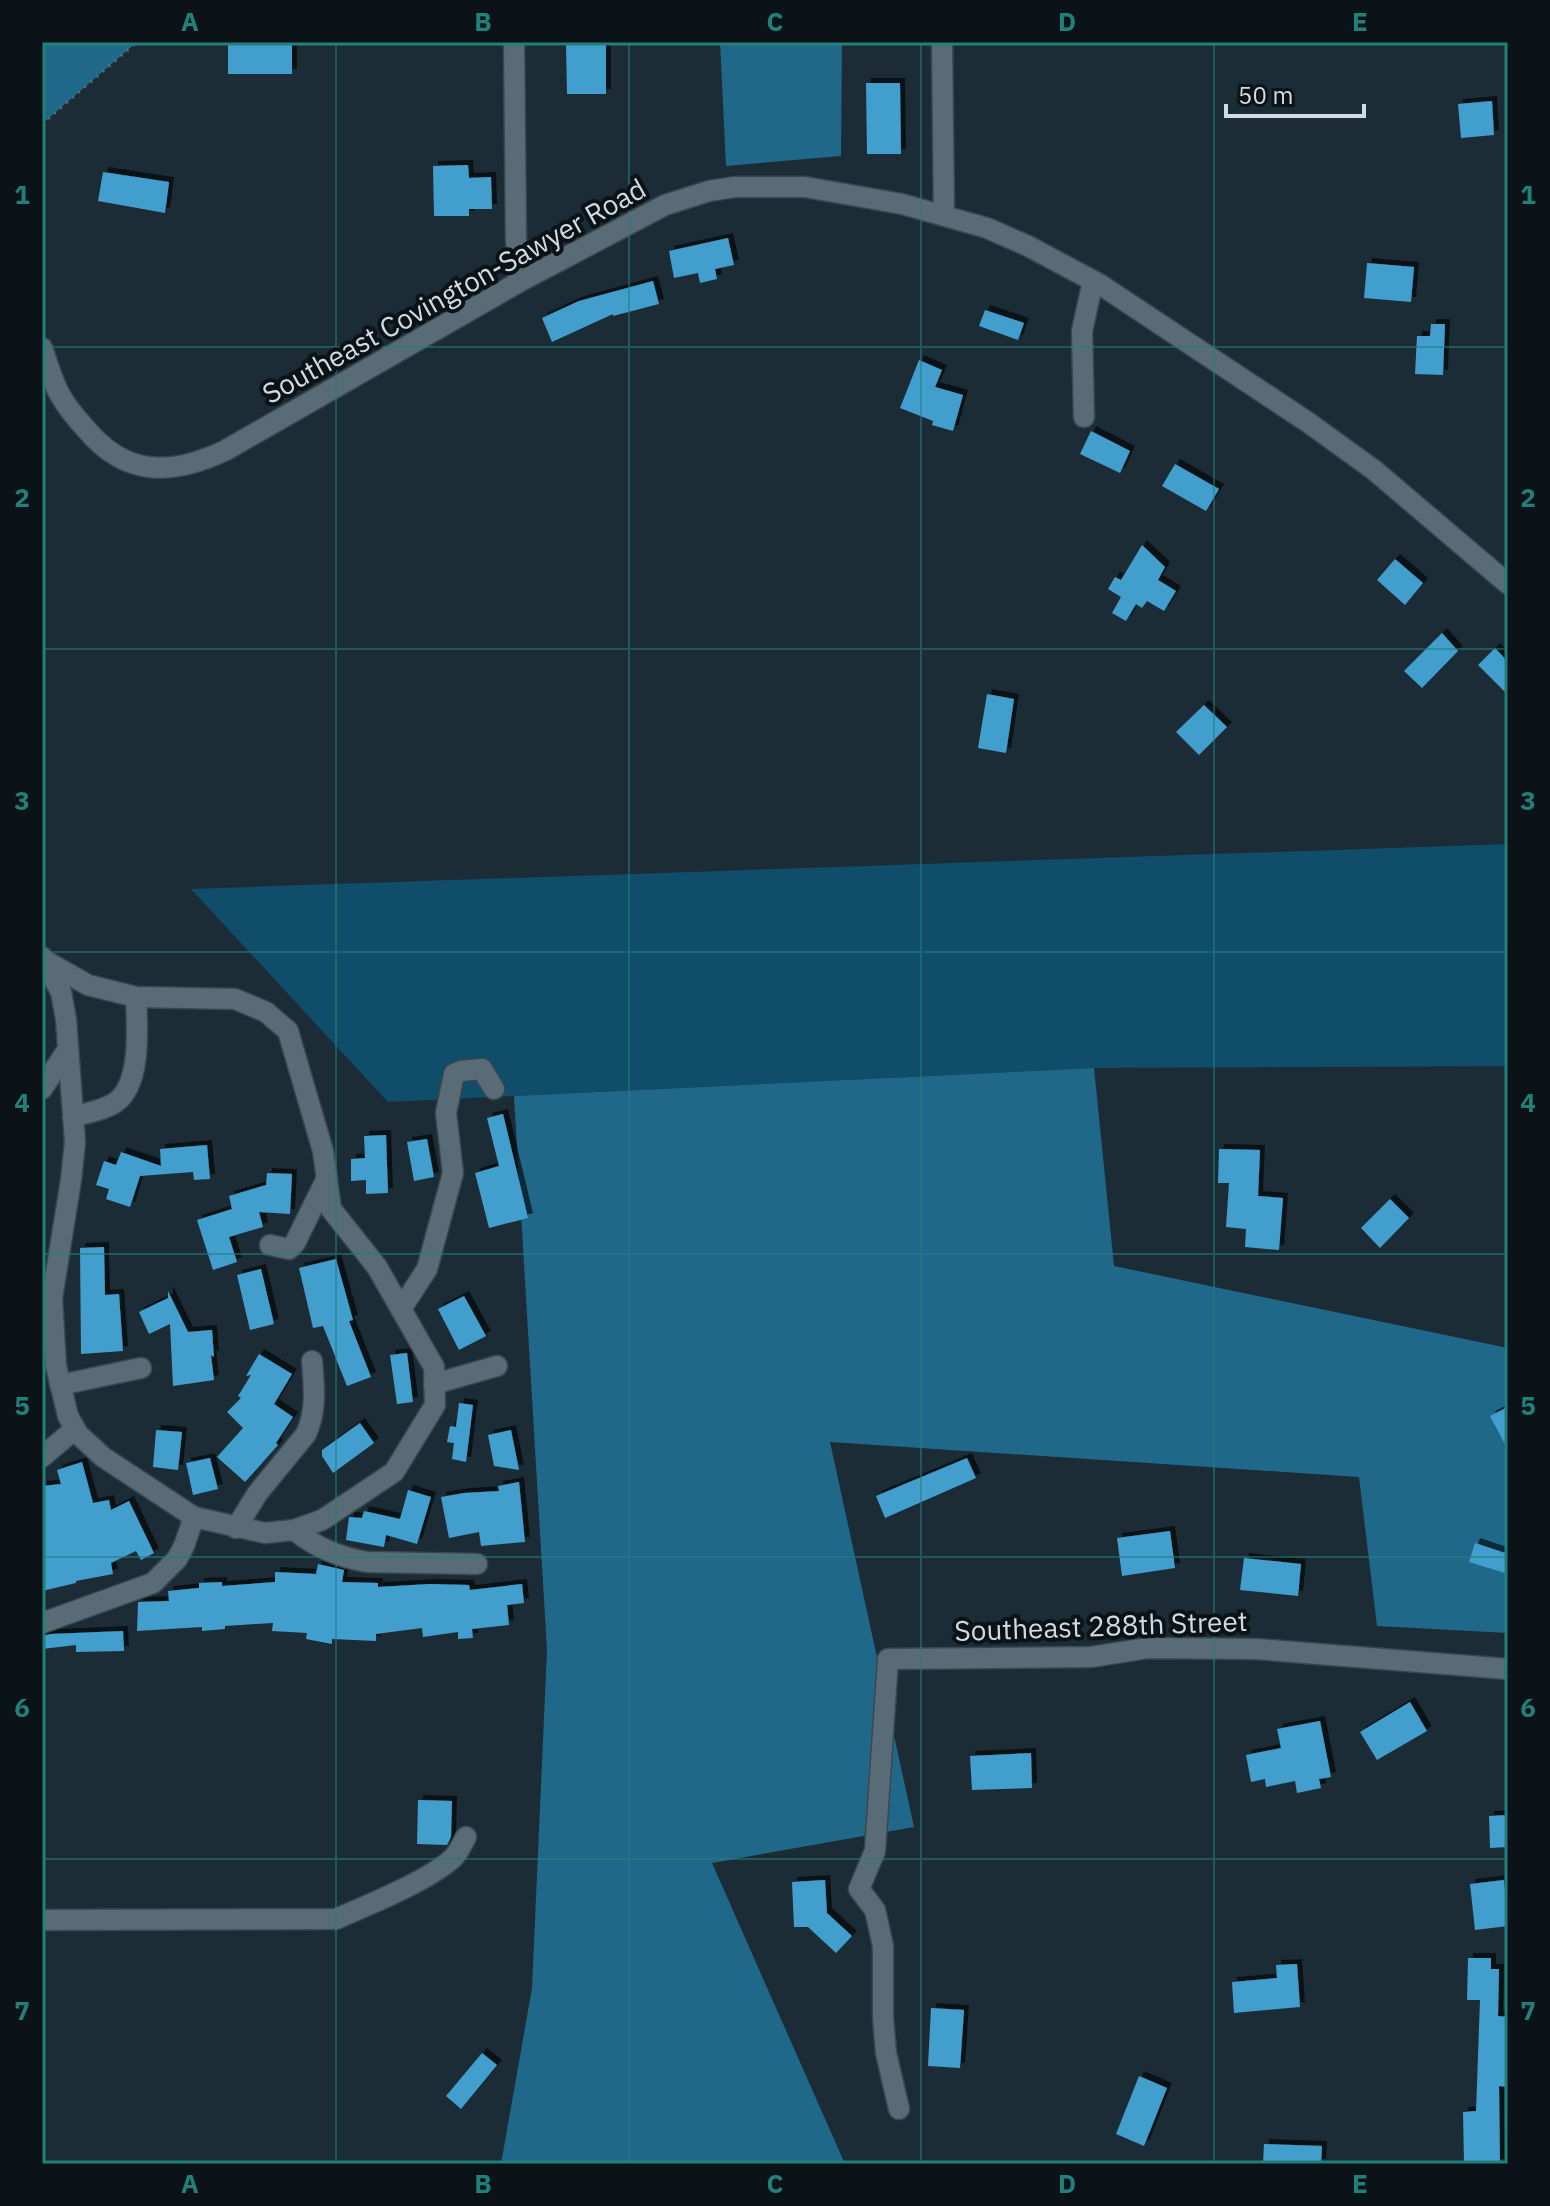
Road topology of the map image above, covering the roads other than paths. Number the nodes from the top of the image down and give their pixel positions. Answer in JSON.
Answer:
{"nodes":[{"id":1,"x":514,"y":42,"type":"edge"},
{"id":2,"x":942,"y":42,"type":"edge"},
{"id":3,"x":944,"y":214,"type":"junction"},
{"id":4,"x":1093,"y":281,"type":"junction"},
{"id":5,"x":519,"y":282,"type":"junction"},
{"id":6,"x":42,"y":348,"type":"edge"},
{"id":7,"x":1084,"y":417,"type":"dead end"},
{"id":8,"x":1508,"y":584,"type":"edge"},
{"id":9,"x":43,"y":958,"type":"edge"},
{"id":10,"x":136,"y":997,"type":"junction"},
{"id":11,"x":68,"y":1049,"type":"junction"},
{"id":12,"x":42,"y":1089,"type":"edge"},
{"id":13,"x":494,"y":1089,"type":"dead end"},
{"id":14,"x":73,"y":1117,"type":"junction"},
{"id":15,"x":327,"y":1178,"type":"junction"},
{"id":16,"x":270,"y":1245,"type":"dead end"},
{"id":17,"x":401,"y":1309,"type":"junction"},
{"id":18,"x":312,"y":1361,"type":"dead end"},
{"id":19,"x":497,"y":1366,"type":"dead end"},
{"id":20,"x":141,"y":1368,"type":"dead end"},
{"id":21,"x":434,"y":1384,"type":"junction"},
{"id":22,"x":60,"y":1385,"type":"junction"},
{"id":23,"x":75,"y":1429,"type":"junction"},
{"id":24,"x":42,"y":1457,"type":"edge"},
{"id":25,"x":194,"y":1517,"type":"junction"},
{"id":26,"x":236,"y":1528,"type":"junction"},
{"id":27,"x":294,"y":1530,"type":"junction"},
{"id":28,"x":477,"y":1564,"type":"dead end"},
{"id":29,"x":42,"y":1623,"type":"edge"},
{"id":30,"x":1508,"y":1669,"type":"edge"},
{"id":31,"x":466,"y":1837,"type":"dead end"},
{"id":32,"x":42,"y":1920,"type":"edge"},
{"id":33,"x":899,"y":2109,"type":"dead end"}],
"edges":[{"from":1,"to":5,"type":"street"},
{"from":2,"to":3,"type":"street"},
{"from":3,"to":4,"type":"street","name":"Southeast Covington-Sawyer Road"},
{"from":3,"to":5,"type":"street","name":"Southeast Covington-Sawyer Road"},
{"from":4,"to":7,"type":"street"},
{"from":4,"to":8,"type":"street","name":"Southeast Covington-Sawyer Road"},
{"from":5,"to":6,"type":"street","name":"Southeast Covington-Sawyer Road"},
{"from":9,"to":10,"type":"street"},
{"from":9,"to":11,"type":"street"},
{"from":10,"to":14,"type":"street"},
{"from":10,"to":15,"type":"street"},
{"from":11,"to":12,"type":"street"},
{"from":11,"to":14,"type":"street"},
{"from":13,"to":17,"type":"street"},
{"from":14,"to":22,"type":"street"},
{"from":15,"to":16,"type":"street"},
{"from":15,"to":17,"type":"street"},
{"from":17,"to":21,"type":"street"},
{"from":18,"to":26,"type":"street"},
{"from":19,"to":21,"type":"street"},
{"from":20,"to":22,"type":"street"},
{"from":21,"to":27,"type":"street"},
{"from":22,"to":23,"type":"street"},
{"from":23,"to":24,"type":"street"},
{"from":23,"to":25,"type":"street"},
{"from":25,"to":26,"type":"street"},
{"from":25,"to":29,"type":"street"},
{"from":26,"to":27,"type":"street"},
{"from":27,"to":28,"type":"street"},
{"from":30,"to":33,"type":"street","name":"Southeast 288th Street"},
{"from":31,"to":32,"type":"street"}]}
